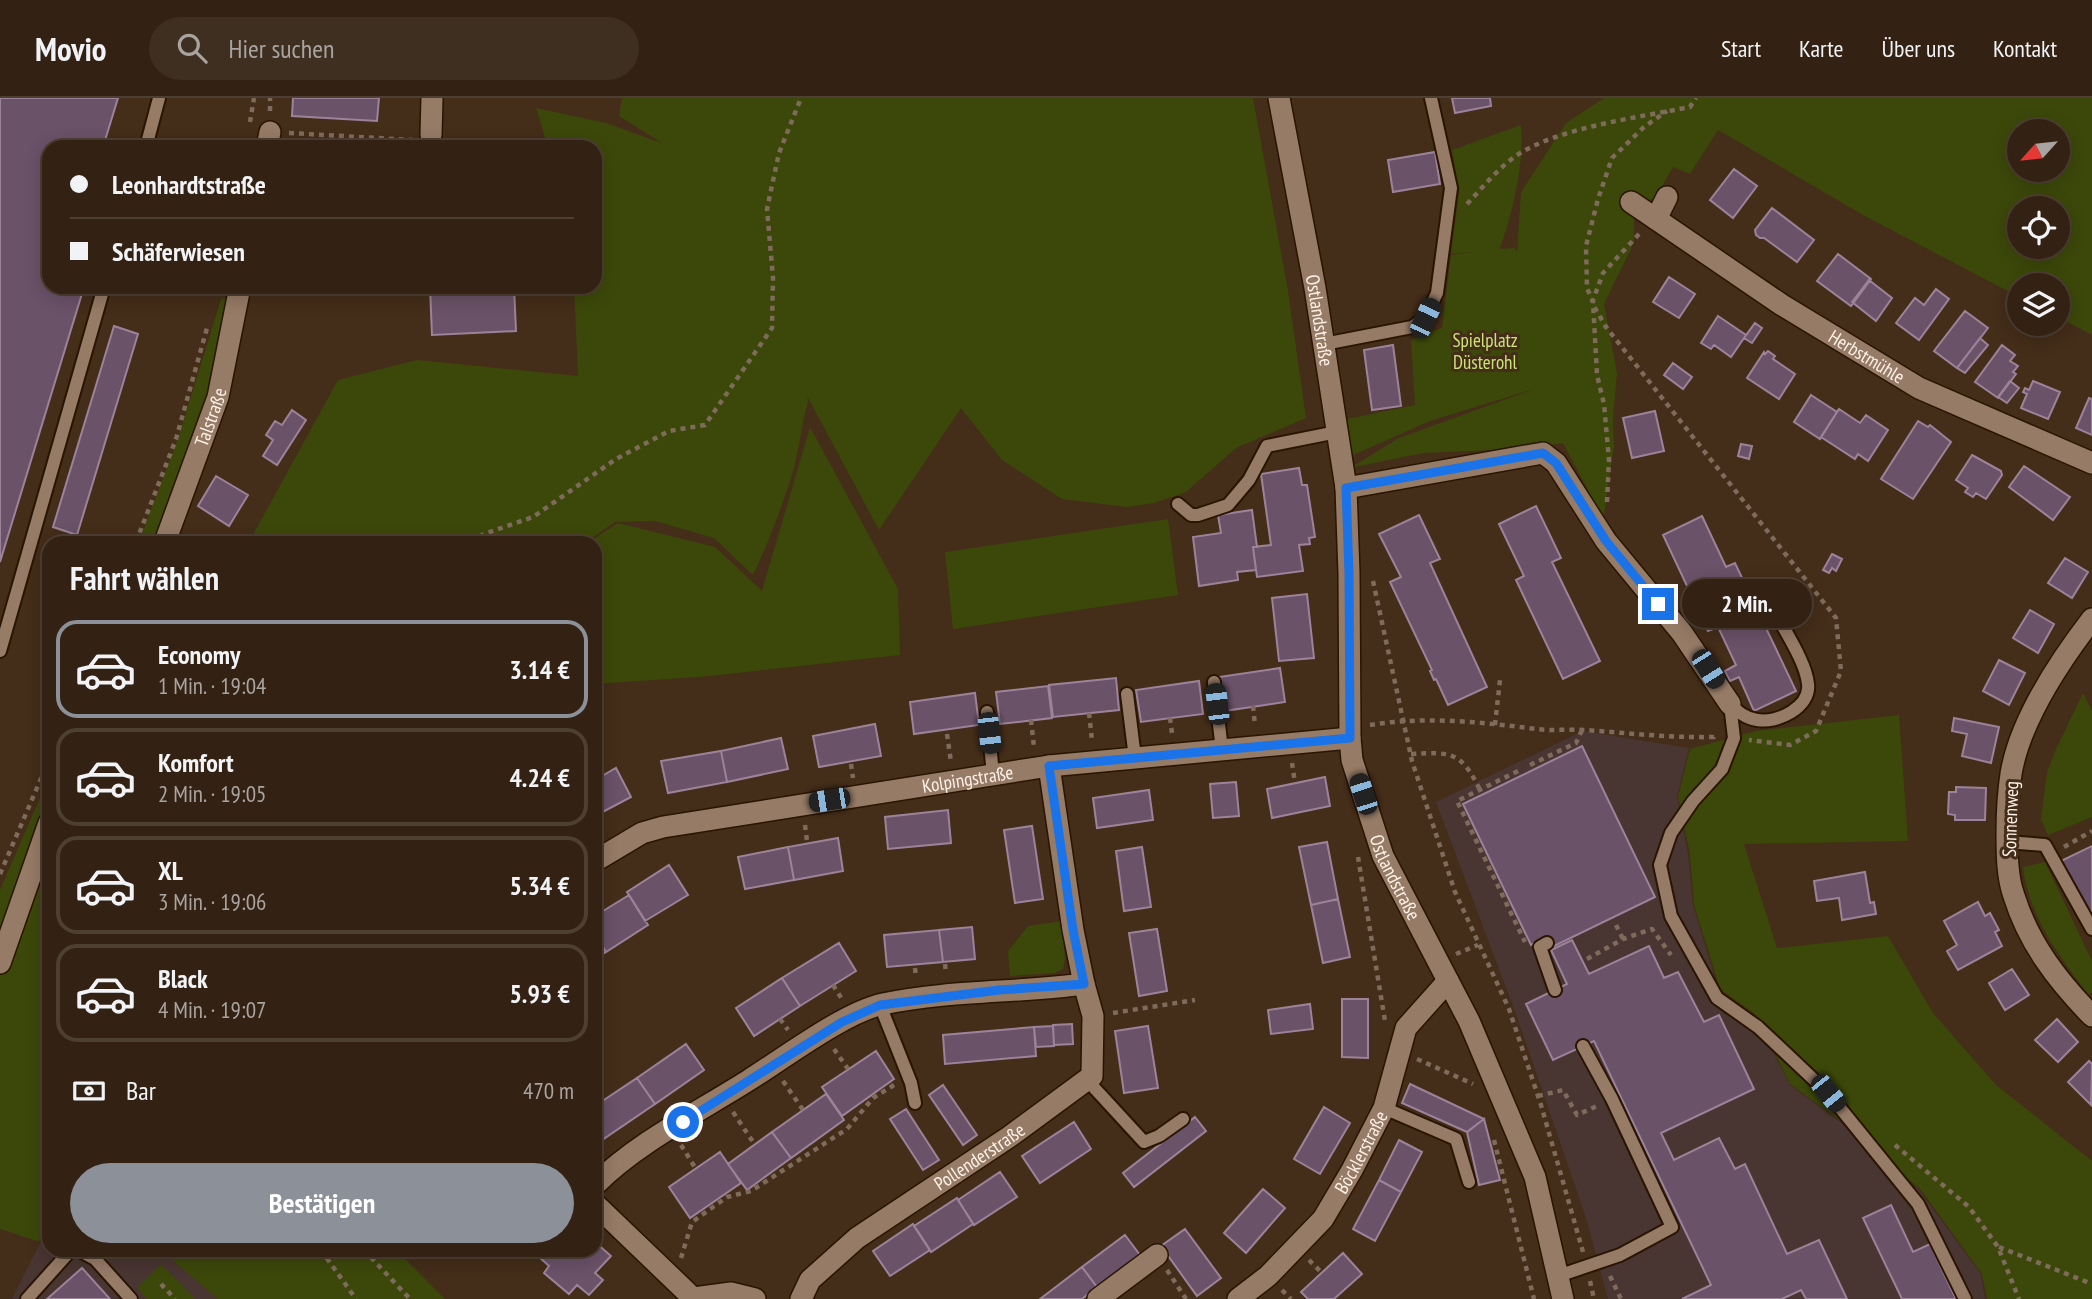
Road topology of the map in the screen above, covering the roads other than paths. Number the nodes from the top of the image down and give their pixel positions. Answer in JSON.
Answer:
{"nodes":[{"id":1,"x":159,"y":98,"type":"edge"},
{"id":2,"x":432,"y":98,"type":"edge"},
{"id":3,"x":1279,"y":98,"type":"edge"},
{"id":4,"x":1432,"y":98,"type":"edge"},
{"id":5,"x":431,"y":135,"type":"road end"},
{"id":6,"x":148,"y":140,"type":"edge"},
{"id":7,"x":1667,"y":197,"type":"dead end"},
{"id":8,"x":1631,"y":202,"type":"dead end"},
{"id":9,"x":1656,"y":219,"type":"junction"},
{"id":10,"x":102,"y":294,"type":"edge"},
{"id":11,"x":239,"y":294,"type":"edge"},
{"id":12,"x":1324,"y":344,"type":"junction"},
{"id":13,"x":1337,"y":432,"type":"junction"},
{"id":14,"x":2092,"y":463,"type":"edge"},
{"id":15,"x":1346,"y":488,"type":"junction"},
{"id":16,"x":1178,"y":504,"type":"dead end"},
{"id":17,"x":167,"y":536,"type":"edge"},
{"id":18,"x":1774,"y":610,"type":"dead end"},
{"id":19,"x":2092,"y":619,"type":"edge"},
{"id":20,"x":0,"y":651,"type":"edge"},
{"id":21,"x":1214,"y":682,"type":"dead end"},
{"id":22,"x":1127,"y":694,"type":"dead end"},
{"id":23,"x":1730,"y":704,"type":"junction"},
{"id":24,"x":986,"y":712,"type":"dead end"},
{"id":25,"x":1350,"y":738,"type":"junction"},
{"id":26,"x":1223,"y":750,"type":"junction"},
{"id":27,"x":1135,"y":758,"type":"junction"},
{"id":28,"x":1049,"y":766,"type":"junction"},
{"id":29,"x":993,"y":775,"type":"junction"},
{"id":30,"x":2007,"y":842,"type":"junction"},
{"id":31,"x":42,"y":843,"type":"edge"},
{"id":32,"x":602,"y":856,"type":"edge"},
{"id":33,"x":2092,"y":929,"type":"edge"},
{"id":34,"x":1544,"y":945,"type":"road end"},
{"id":35,"x":0,"y":963,"type":"edge"},
{"id":36,"x":1448,"y":981,"type":"junction"},
{"id":37,"x":1084,"y":984,"type":"junction"},
{"id":38,"x":1555,"y":990,"type":"dead end"},
{"id":39,"x":880,"y":1005,"type":"junction"},
{"id":40,"x":2092,"y":1016,"type":"edge"},
{"id":41,"x":1583,"y":1046,"type":"dead end"},
{"id":42,"x":1087,"y":1080,"type":"junction"},
{"id":43,"x":915,"y":1103,"type":"dead end"},
{"id":44,"x":1384,"y":1108,"type":"junction"},
{"id":45,"x":1182,"y":1119,"type":"dead end"},
{"id":46,"x":602,"y":1178,"type":"edge"},
{"id":47,"x":1469,"y":1182,"type":"dead end"},
{"id":48,"x":602,"y":1211,"type":"edge"},
{"id":49,"x":1157,"y":1255,"type":"road end"},
{"id":50,"x":65,"y":1257,"type":"edge"},
{"id":51,"x":91,"y":1257,"type":"edge"},
{"id":52,"x":1558,"y":1276,"type":"junction"},
{"id":53,"x":27,"y":1299,"type":"edge"},
{"id":54,"x":131,"y":1299,"type":"edge"},
{"id":55,"x":694,"y":1299,"type":"edge"},
{"id":56,"x":755,"y":1299,"type":"edge"},
{"id":57,"x":801,"y":1299,"type":"edge"},
{"id":58,"x":1098,"y":1299,"type":"edge"},
{"id":59,"x":1238,"y":1299,"type":"edge"},
{"id":60,"x":1563,"y":1299,"type":"edge"},
{"id":61,"x":1965,"y":1299,"type":"edge"}],
"edges":[{"from":1,"to":6,"type":"lane"},
{"from":2,"to":5,"type":"street"},
{"from":3,"to":12,"type":"street","name":"Ostlandstraße"},
{"from":4,"to":12,"type":"lane"},
{"from":7,"to":9,"type":"street"},
{"from":8,"to":9,"type":"street","name":"Herbstmühle"},
{"from":9,"to":14,"type":"street","name":"Herbstmühle"},
{"from":10,"to":20,"type":"lane"},
{"from":11,"to":17,"type":"street","name":"Talstraße"},
{"from":12,"to":13,"type":"street","name":"Ostlandstraße"},
{"from":13,"to":15,"type":"street","name":"Ostlandstraße"},
{"from":13,"to":16,"type":"lane"},
{"from":15,"to":23,"type":"street"},
{"from":15,"to":25,"type":"street","name":"Ostlandstraße"},
{"from":18,"to":23,"type":"lane"},
{"from":19,"to":30,"type":"street","name":"Sonnenweg"},
{"from":21,"to":26,"type":"lane"},
{"from":22,"to":27,"type":"lane"},
{"from":23,"to":61,"type":"lane"},
{"from":24,"to":29,"type":"lane"},
{"from":25,"to":26,"type":"street","name":"Kolpingstraße"},
{"from":25,"to":36,"type":"street","name":"Ostlandstraße"},
{"from":26,"to":27,"type":"street","name":"Kolpingstraße"},
{"from":27,"to":28,"type":"street","name":"Kolpingstraße"},
{"from":28,"to":29,"type":"street","name":"Kolpingstraße"},
{"from":28,"to":37,"type":"street"},
{"from":29,"to":32,"type":"street","name":"Kolpingstraße"},
{"from":30,"to":33,"type":"lane"},
{"from":30,"to":40,"type":"street","name":"Sonnenweg"},
{"from":31,"to":35,"type":"street"},
{"from":34,"to":38,"type":"lane"},
{"from":36,"to":44,"type":"street","name":"Böcklerstraße"},
{"from":36,"to":52,"type":"street","name":"Ostlandstraße"},
{"from":37,"to":39,"type":"street"},
{"from":37,"to":42,"type":"street"},
{"from":39,"to":43,"type":"lane"},
{"from":39,"to":46,"type":"street"},
{"from":41,"to":52,"type":"lane"},
{"from":42,"to":45,"type":"lane"},
{"from":42,"to":57,"type":"street","name":"Pollenderstraße"},
{"from":44,"to":47,"type":"lane"},
{"from":44,"to":59,"type":"street","name":"Böcklerstraße"},
{"from":48,"to":55,"type":"street"},
{"from":49,"to":58,"type":"street"},
{"from":50,"to":53,"type":"lane"},
{"from":51,"to":54,"type":"lane"},
{"from":52,"to":60,"type":"street","name":"Ostlandstraße"},
{"from":55,"to":56,"type":"street"}]}
